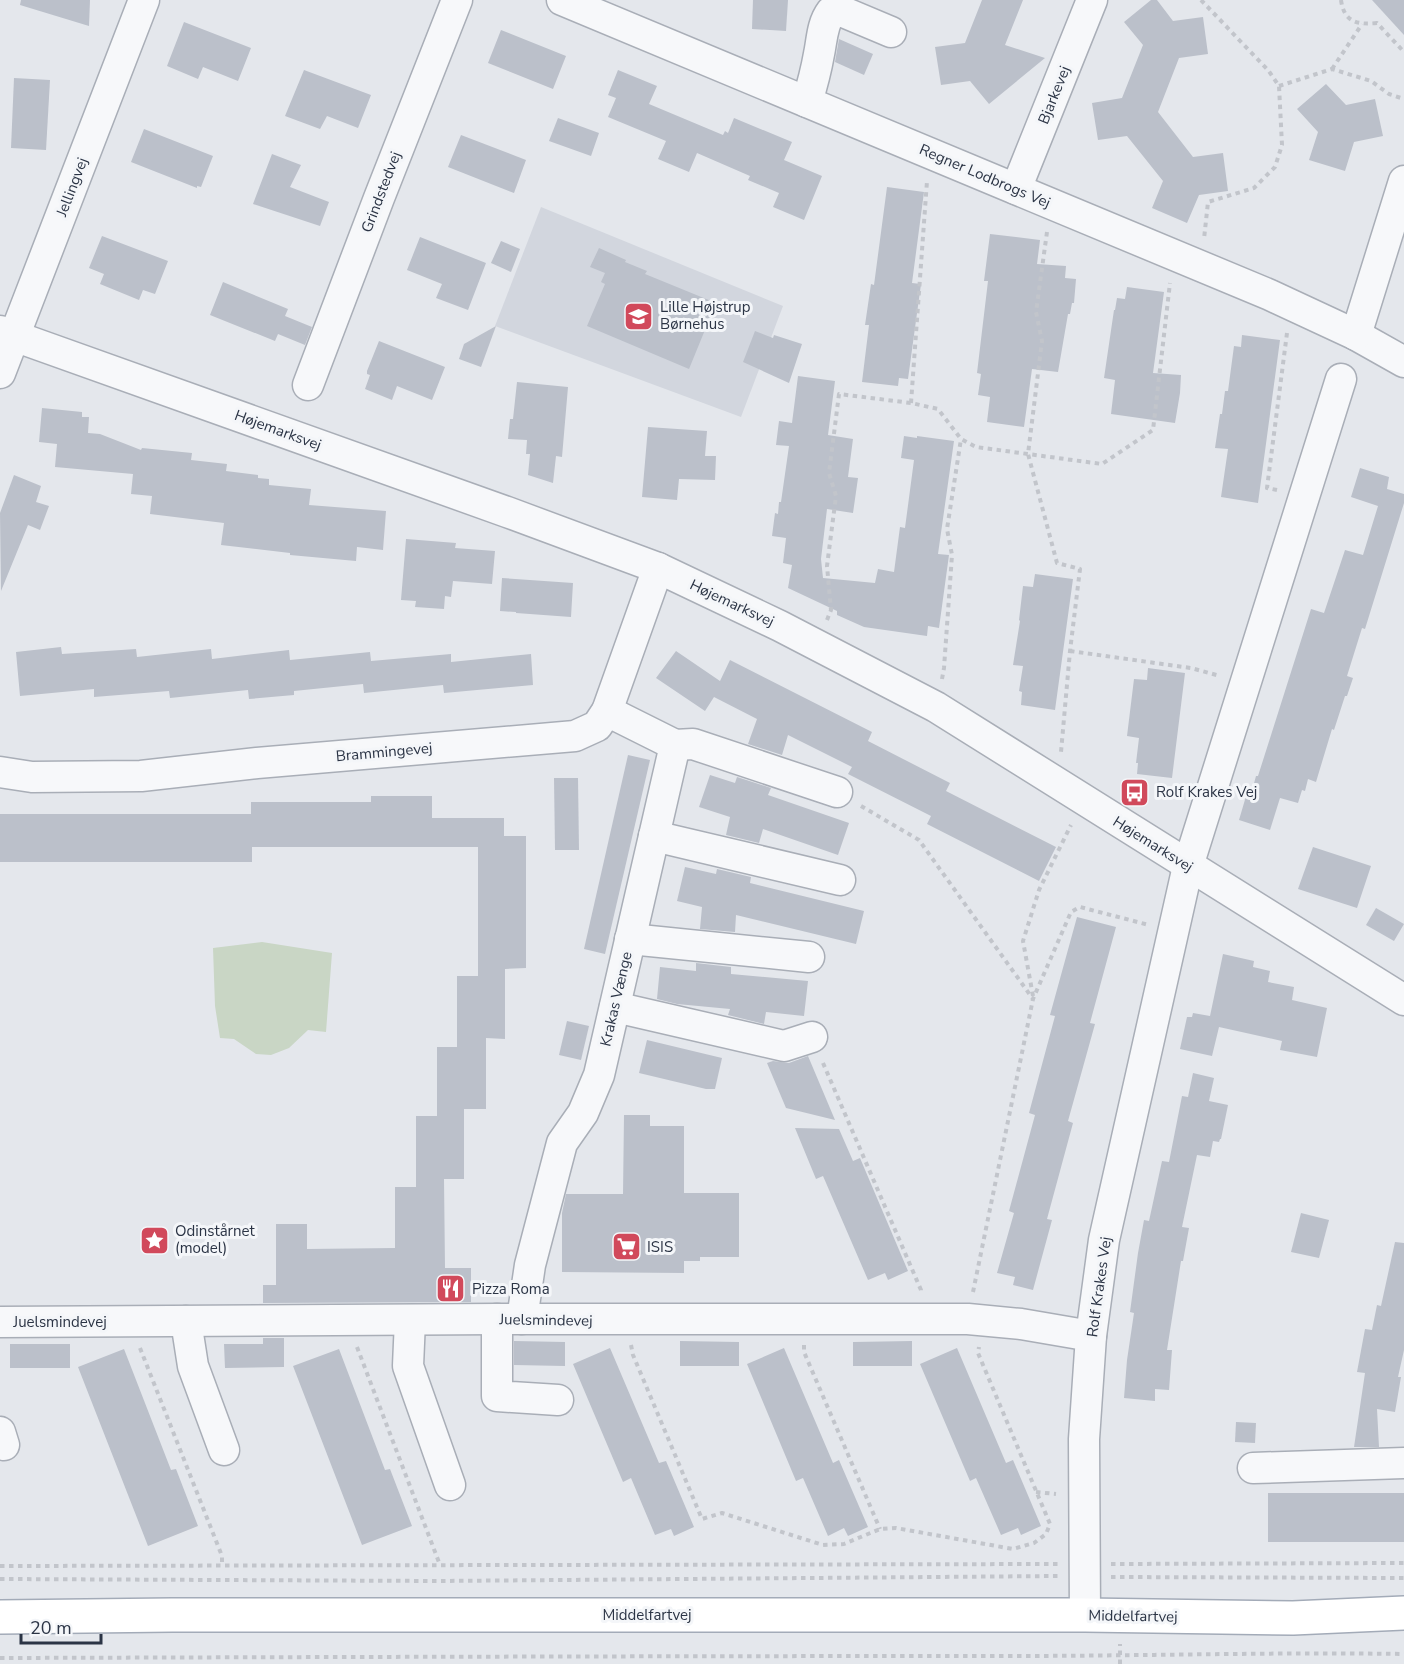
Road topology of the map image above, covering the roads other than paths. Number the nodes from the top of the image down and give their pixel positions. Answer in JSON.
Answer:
{"nodes":[{"id":1,"x":144,"y":0,"type":"edge"},
{"id":2,"x":457,"y":0,"type":"edge"},
{"id":3,"x":562,"y":0,"type":"edge"},
{"id":4,"x":1092,"y":0,"type":"edge"},
{"id":5,"x":891,"y":32,"type":"dead end"},
{"id":6,"x":807,"y":102,"type":"junction"},
{"id":7,"x":1404,"y":181,"type":"edge"},
{"id":8,"x":1016,"y":189,"type":"junction"},
{"id":9,"x":7,"y":333,"type":"edge"},
{"id":10,"x":1356,"y":335,"type":"junction"},
{"id":11,"x":1404,"y":362,"type":"edge"},
{"id":12,"x":0,"y":373,"type":"edge"},
{"id":13,"x":1341,"y":379,"type":"dead end"},
{"id":14,"x":308,"y":385,"type":"dead end"},
{"id":15,"x":657,"y":568,"type":"junction"},
{"id":16,"x":607,"y":711,"type":"junction"},
{"id":17,"x":675,"y":745,"type":"junction"},
{"id":18,"x":0,"y":772,"type":"edge"},
{"id":19,"x":837,"y":792,"type":"road end"},
{"id":20,"x":654,"y":836,"type":"junction"},
{"id":21,"x":1188,"y":866,"type":"junction"},
{"id":22,"x":840,"y":880,"type":"dead end"},
{"id":23,"x":630,"y":939,"type":"junction"},
{"id":24,"x":809,"y":957,"type":"dead end"},
{"id":25,"x":1404,"y":1000,"type":"edge"},
{"id":26,"x":615,"y":1007,"type":"junction"},
{"id":27,"x":813,"y":1037,"type":"road end"},
{"id":28,"x":509,"y":1319,"type":"junction"},
{"id":29,"x":410,"y":1320,"type":"junction"},
{"id":30,"x":186,"y":1321,"type":"junction"},
{"id":31,"x":0,"y":1322,"type":"edge"},
{"id":32,"x":1091,"y":1336,"type":"junction"},
{"id":33,"x":558,"y":1400,"type":"dead end"},
{"id":34,"x":224,"y":1450,"type":"dead end"},
{"id":35,"x":1404,"y":1463,"type":"edge"},
{"id":36,"x":1253,"y":1468,"type":"dead end"},
{"id":37,"x":450,"y":1485,"type":"dead end"},
{"id":38,"x":1404,"y":1613,"type":"edge"},
{"id":39,"x":1084,"y":1615,"type":"junction"},
{"id":40,"x":0,"y":1617,"type":"edge"},
{"id":41,"x":1293,"y":1618,"type":"junction"},
{"id":42,"x":1404,"y":1626,"type":"edge"}],
"edges":[{"from":1,"to":9,"type":"street","name":"Jellingvej"},
{"from":2,"to":14,"type":"street","name":"Grindstedvej"},
{"from":3,"to":6,"type":"street","name":"Regner Lodbrogs Vej"},
{"from":4,"to":8,"type":"street","name":"Bjarkevej"},
{"from":5,"to":6,"type":"street"},
{"from":6,"to":8,"type":"street","name":"Regner Lodbrogs Vej"},
{"from":7,"to":10,"type":"street"},
{"from":8,"to":10,"type":"street","name":"Regner Lodbrogs Vej"},
{"from":9,"to":12,"type":"street","name":"Jellingvej"},
{"from":9,"to":15,"type":"street","name":"Højemarksvej"},
{"from":10,"to":11,"type":"street","name":"Regner Lodbrogs Vej"},
{"from":13,"to":21,"type":"street","name":"Rolf Krakes Vej"},
{"from":15,"to":16,"type":"street","name":"Brammingevej"},
{"from":15,"to":21,"type":"street","name":"Højemarksvej"},
{"from":16,"to":17,"type":"street"},
{"from":16,"to":18,"type":"street","name":"Brammingevej"},
{"from":17,"to":19,"type":"street"},
{"from":17,"to":20,"type":"street","name":"Krakas Vænge"},
{"from":20,"to":22,"type":"street"},
{"from":20,"to":23,"type":"street","name":"Krakas Vænge"},
{"from":21,"to":25,"type":"street","name":"Højemarksvej"},
{"from":21,"to":32,"type":"street","name":"Rolf Krakes Vej"},
{"from":23,"to":24,"type":"street"},
{"from":23,"to":26,"type":"street","name":"Krakas Vænge"},
{"from":26,"to":27,"type":"street"},
{"from":26,"to":28,"type":"street","name":"Krakas Vænge"},
{"from":28,"to":29,"type":"street","name":"Juelsmindevej"},
{"from":28,"to":32,"type":"street","name":"Juelsmindevej"},
{"from":28,"to":33,"type":"street","name":"Krakas Vænge"},
{"from":29,"to":30,"type":"street","name":"Juelsmindevej"},
{"from":29,"to":37,"type":"street"},
{"from":30,"to":31,"type":"street","name":"Juelsmindevej"},
{"from":30,"to":34,"type":"street"},
{"from":32,"to":39,"type":"street","name":"Rolf Krakes Vej"},
{"from":35,"to":36,"type":"street"},
{"from":38,"to":41,"type":"main road","name":"Middelfartvej"},
{"from":39,"to":40,"type":"main road","name":"Middelfartvej"},
{"from":39,"to":41,"type":"main road","name":"Middelfartvej"},
{"from":41,"to":42,"type":"main road","name":"Middelfartvej"}]}
